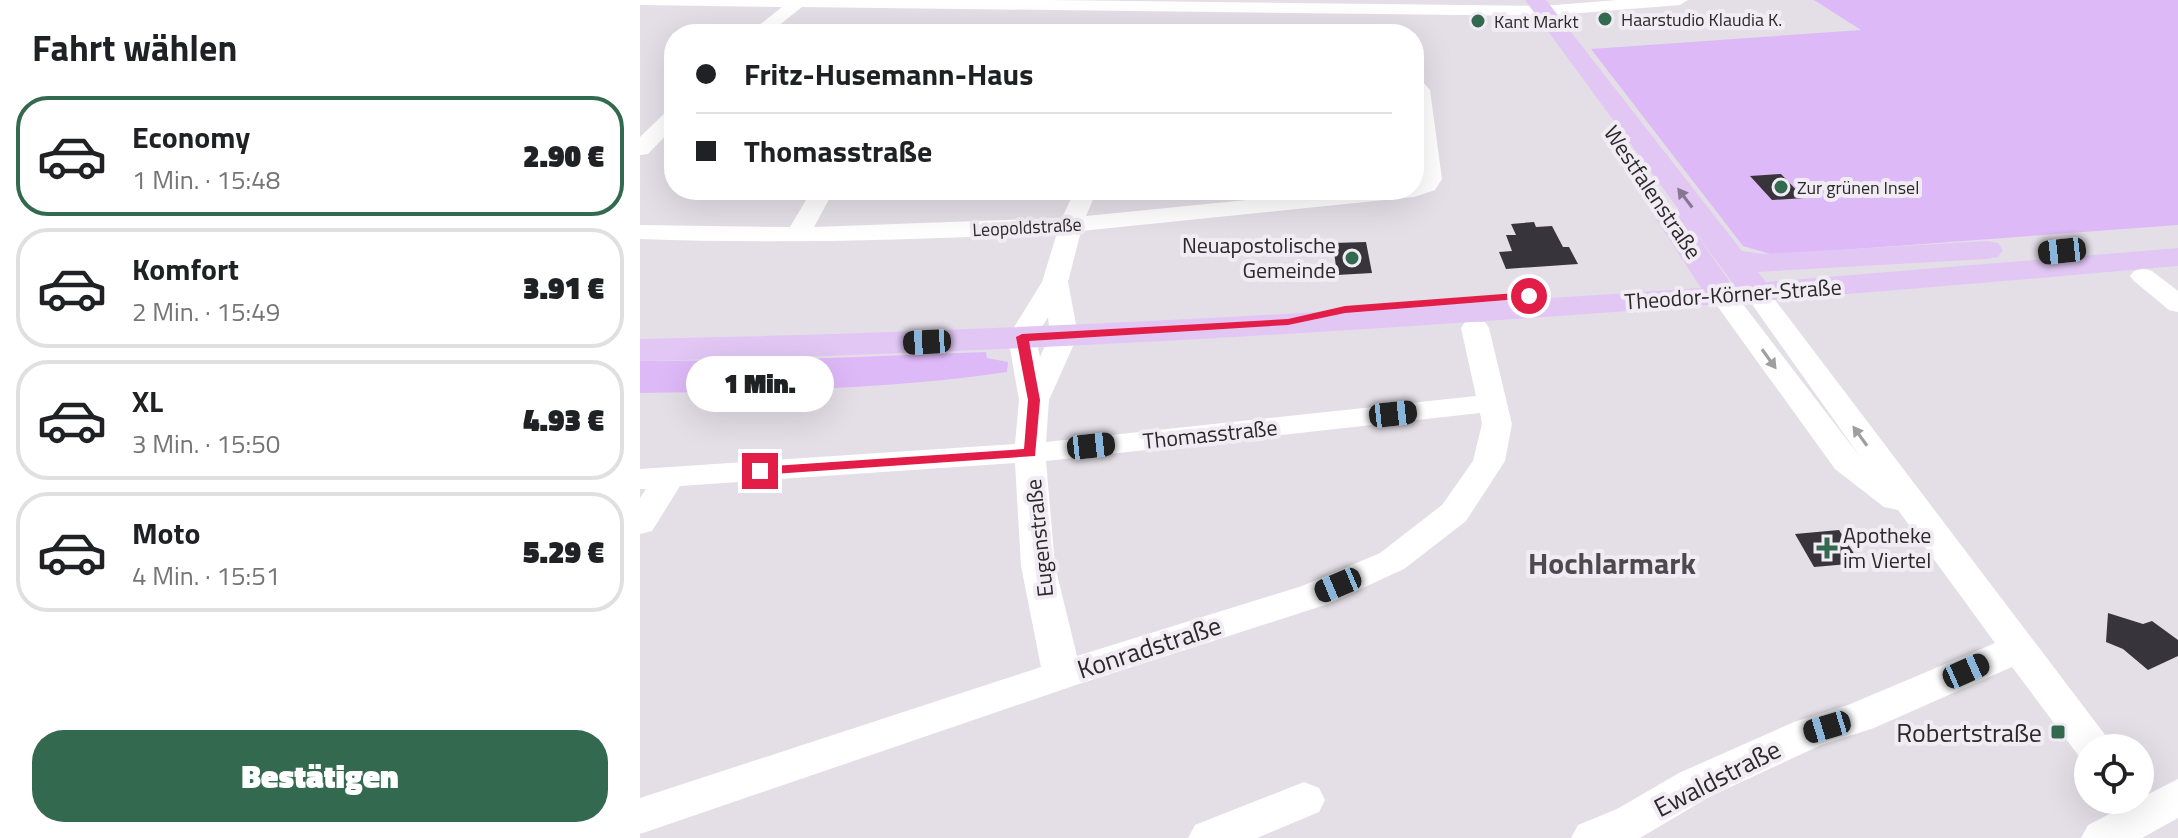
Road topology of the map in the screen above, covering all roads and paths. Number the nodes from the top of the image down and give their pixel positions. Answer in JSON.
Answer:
{"nodes":[{"id":1,"x":640,"y":0,"type":"edge"},
{"id":2,"x":1680,"y":0,"type":"edge"},
{"id":3,"x":799,"y":1,"type":"edge"},
{"id":4,"x":1528,"y":5,"type":"edge"},
{"id":5,"x":1107,"y":8,"type":"edge"},
{"id":6,"x":770,"y":24,"type":"edge"},
{"id":7,"x":1424,"y":122,"type":"edge"},
{"id":8,"x":664,"y":125,"type":"edge"},
{"id":9,"x":640,"y":149,"type":"edge"},
{"id":10,"x":1424,"y":186,"type":"edge"},
{"id":11,"x":817,"y":200,"type":"edge"},
{"id":12,"x":1082,"y":200,"type":"edge"},
{"id":13,"x":1316,"y":200,"type":"edge"},
{"id":14,"x":1071,"y":225,"type":"junction"},
{"id":15,"x":640,"y":232,"type":"edge"},
{"id":16,"x":798,"y":235,"type":"junction"},
{"id":17,"x":2178,"y":240,"type":"edge"},
{"id":18,"x":2178,"y":257,"type":"edge"},
{"id":19,"x":2143,"y":276,"type":"dead end"},
{"id":20,"x":1055,"y":282,"type":"junction"},
{"id":21,"x":1735,"y":282,"type":"junction"},
{"id":22,"x":2178,"y":304,"type":"edge"},
{"id":23,"x":1475,"y":328,"type":"dead end"},
{"id":24,"x":1064,"y":335,"type":"junction"},
{"id":25,"x":1022,"y":337,"type":"junction"},
{"id":26,"x":640,"y":350,"type":"edge"},
{"id":27,"x":1034,"y":400,"type":"junction"},
{"id":28,"x":1493,"y":403,"type":"junction"},
{"id":29,"x":1030,"y":453,"type":"junction"},
{"id":30,"x":655,"y":478,"type":"edge"},
{"id":31,"x":640,"y":523,"type":"edge"},
{"id":32,"x":2019,"y":648,"type":"junction"},
{"id":33,"x":1062,"y":675,"type":"junction"},
{"id":34,"x":2084,"y":734,"type":"edge"},
{"id":35,"x":1304,"y":800,"type":"dead end"},
{"id":36,"x":2152,"y":814,"type":"edge"},
{"id":37,"x":640,"y":816,"type":"edge"},
{"id":38,"x":1210,"y":838,"type":"edge"},
{"id":39,"x":1593,"y":838,"type":"edge"},
{"id":40,"x":2103,"y":838,"type":"edge"}],
"edges":[{"from":1,"to":3,"type":"street"},
{"from":2,"to":4,"type":"street"},
{"from":3,"to":5,"type":"street"},
{"from":3,"to":6,"type":"street"},
{"from":4,"to":5,"type":"street"},
{"from":4,"to":21,"type":"main road","name":"Westfalenstraße"},
{"from":7,"to":10,"type":"street","name":"Leopoldstraße"},
{"from":8,"to":9,"type":"street"},
{"from":11,"to":16,"type":"street"},
{"from":12,"to":14,"type":"street"},
{"from":13,"to":14,"type":"street","name":"Leopoldstraße"},
{"from":14,"to":16,"type":"street","name":"Leopoldstraße"},
{"from":14,"to":20,"type":"street"},
{"from":15,"to":16,"type":"street","name":"Leopoldstraße"},
{"from":17,"to":21,"type":"main road","name":"Theodor-Körner-Straße"},
{"from":18,"to":21,"type":"main road","name":"Theodor-Körner-Straße"},
{"from":19,"to":22,"type":"street"},
{"from":20,"to":24,"type":"street"},
{"from":20,"to":25,"type":"street"},
{"from":21,"to":24,"type":"main road","name":"Theodor-Körner-Straße"},
{"from":21,"to":32,"type":"street","name":"Westfalenstraße"},
{"from":23,"to":28,"type":"street","name":"Konradstraße"},
{"from":24,"to":25,"type":"main road","name":"Theodor-Körner-Straße"},
{"from":24,"to":27,"type":"street","name":"Eugenstraße"},
{"from":25,"to":26,"type":"main road","name":"Theodor-Körner-Straße"},
{"from":25,"to":27,"type":"street","name":"Eugenstraße"},
{"from":27,"to":29,"type":"street","name":"Eugenstraße"},
{"from":28,"to":29,"type":"street","name":"Thomasstraße"},
{"from":28,"to":33,"type":"street","name":"Konradstraße"},
{"from":29,"to":30,"type":"street","name":"Thomasstraße"},
{"from":29,"to":33,"type":"street","name":"Eugenstraße"},
{"from":30,"to":31,"type":"street"},
{"from":32,"to":34,"type":"street","name":"Westfalenstraße"},
{"from":32,"to":39,"type":"street","name":"Ewaldstraße"},
{"from":33,"to":37,"type":"street","name":"Konradstraße"},
{"from":35,"to":38,"type":"street"},
{"from":36,"to":40,"type":"street"}]}
